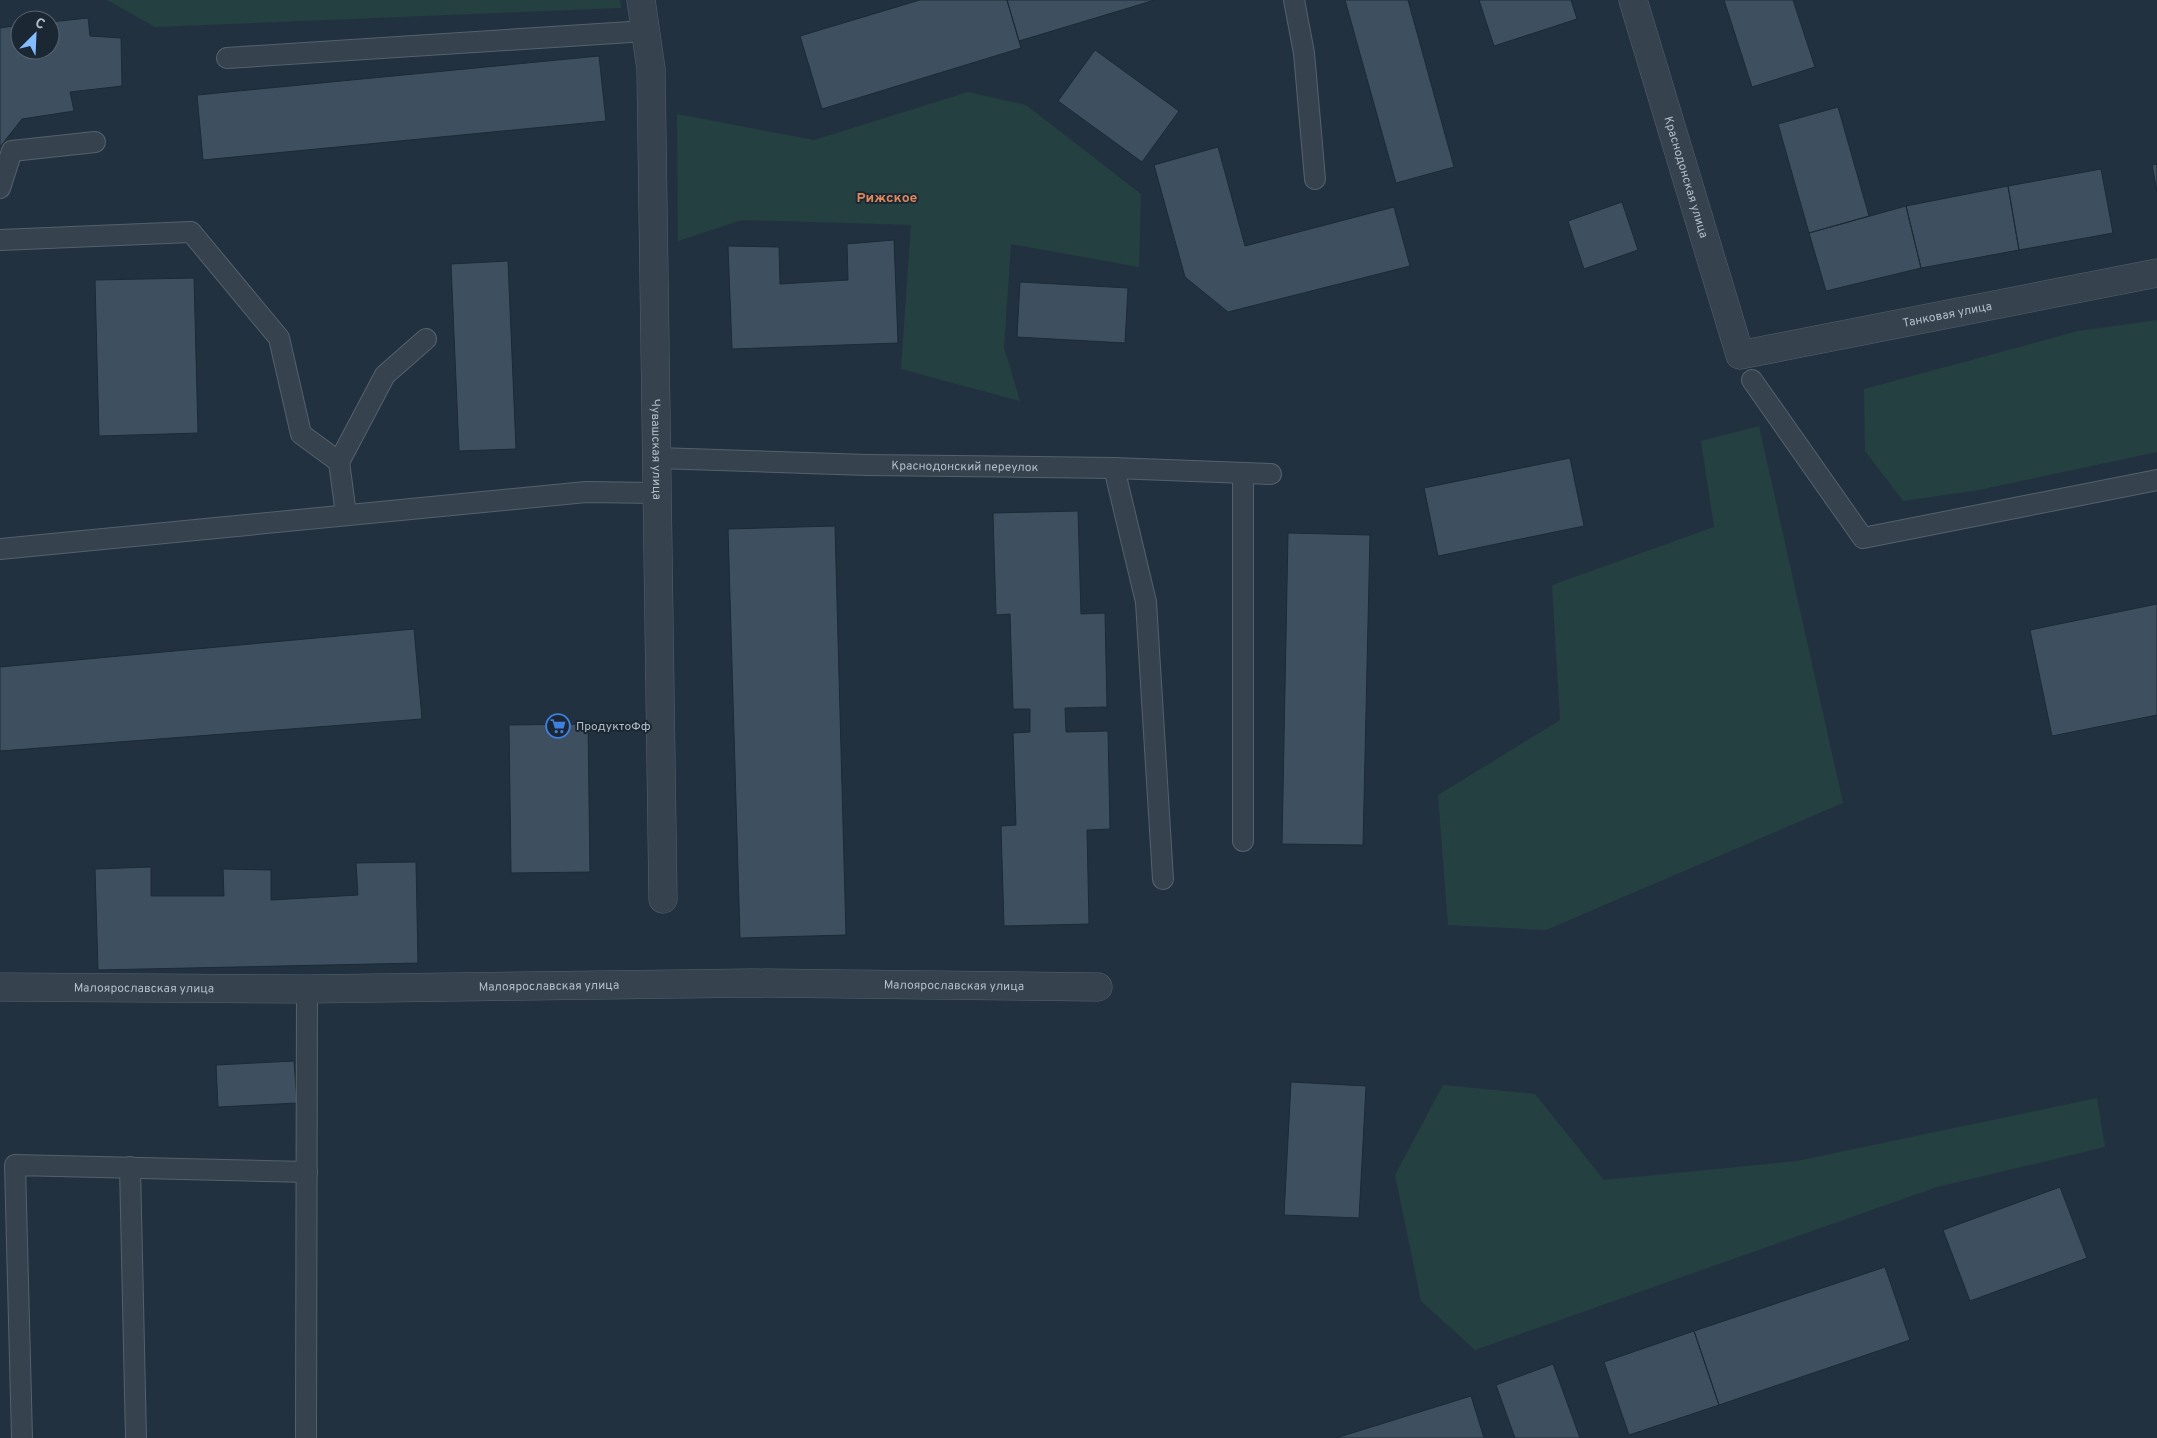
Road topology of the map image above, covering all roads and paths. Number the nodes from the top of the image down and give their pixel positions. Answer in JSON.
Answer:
{"nodes":[{"id":1,"x":642,"y":0,"type":"edge"},
{"id":2,"x":1294,"y":0,"type":"edge"},
{"id":3,"x":1633,"y":0,"type":"edge"},
{"id":4,"x":646,"y":31,"type":"junction"},
{"id":5,"x":227,"y":58,"type":"dead end"},
{"id":6,"x":95,"y":142,"type":"dead end"},
{"id":7,"x":1315,"y":178,"type":"dead end"},
{"id":8,"x":0,"y":188,"type":"edge"},
{"id":9,"x":0,"y":240,"type":"edge"},
{"id":10,"x":2157,"y":273,"type":"edge"},
{"id":11,"x":426,"y":339,"type":"dead end"},
{"id":12,"x":1740,"y":355,"type":"joint"},
{"id":13,"x":1752,"y":380,"type":"dead end"},
{"id":14,"x":657,"y":458,"type":"junction"},
{"id":15,"x":338,"y":462,"type":"junction"},
{"id":16,"x":1114,"y":468,"type":"junction"},
{"id":17,"x":1243,"y":473,"type":"junction"},
{"id":18,"x":1271,"y":474,"type":"dead end"},
{"id":19,"x":2157,"y":480,"type":"edge"},
{"id":20,"x":658,"y":493,"type":"junction"},
{"id":21,"x":346,"y":514,"type":"junction"},
{"id":22,"x":0,"y":549,"type":"edge"},
{"id":23,"x":1243,"y":841,"type":"dead end"},
{"id":24,"x":1162,"y":879,"type":"dead end"},
{"id":25,"x":663,"y":899,"type":"dead end"},
{"id":26,"x":0,"y":987,"type":"edge"},
{"id":27,"x":1098,"y":987,"type":"dead end"},
{"id":28,"x":307,"y":989,"type":"junction"},
{"id":29,"x":130,"y":1168,"type":"junction"},
{"id":30,"x":307,"y":1172,"type":"junction"},
{"id":31,"x":22,"y":1438,"type":"edge"},
{"id":32,"x":136,"y":1438,"type":"edge"},
{"id":33,"x":306,"y":1438,"type":"edge"}],
"edges":[{"from":1,"to":4,"type":"street","name":"Чувашская улица"},
{"from":2,"to":7,"type":"lane"},
{"from":3,"to":12,"type":"street","name":"Краснодонская улица"},
{"from":4,"to":5,"type":"lane"},
{"from":4,"to":14,"type":"street","name":"Чувашская улица"},
{"from":6,"to":8,"type":"lane"},
{"from":9,"to":15,"type":"lane"},
{"from":10,"to":12,"type":"street","name":"Танковая улица"},
{"from":11,"to":15,"type":"lane"},
{"from":13,"to":19,"type":"lane"},
{"from":14,"to":16,"type":"lane","name":"Краснодонский переулок"},
{"from":14,"to":20,"type":"street","name":"Чувашская улица"},
{"from":15,"to":21,"type":"lane"},
{"from":16,"to":17,"type":"lane","name":"Краснодонский переулок"},
{"from":16,"to":24,"type":"lane"},
{"from":17,"to":18,"type":"lane","name":"Краснодонский переулок"},
{"from":17,"to":23,"type":"lane"},
{"from":20,"to":21,"type":"lane"},
{"from":20,"to":25,"type":"street","name":"Чувашская улица"},
{"from":21,"to":22,"type":"lane"},
{"from":26,"to":28,"type":"street","name":"Малоярославская улица"},
{"from":27,"to":28,"type":"street","name":"Малоярославская улица"},
{"from":28,"to":30,"type":"lane"},
{"from":29,"to":30,"type":"lane"},
{"from":29,"to":31,"type":"lane"},
{"from":29,"to":32,"type":"lane"},
{"from":30,"to":33,"type":"lane"}]}
